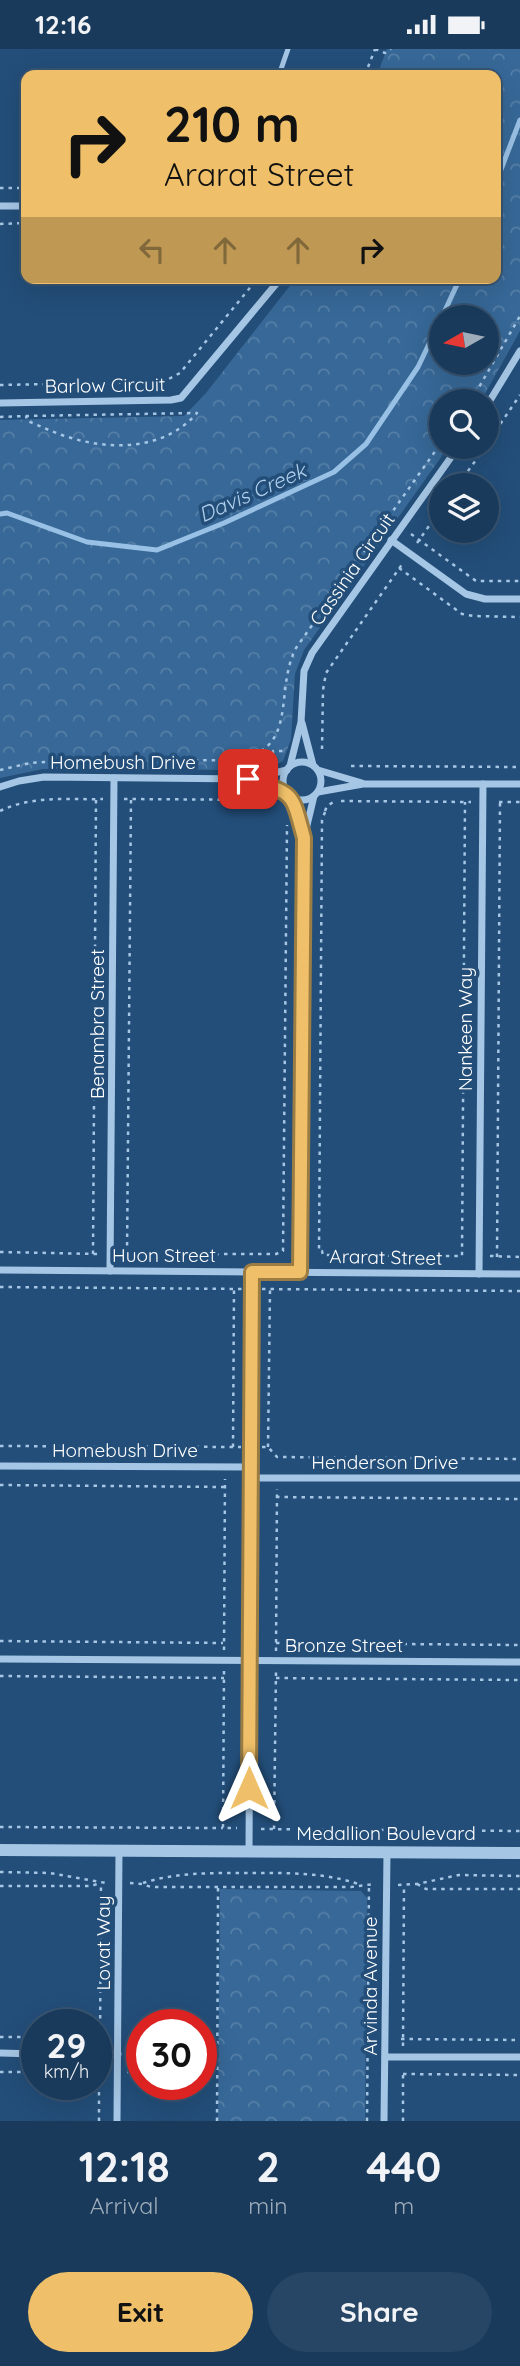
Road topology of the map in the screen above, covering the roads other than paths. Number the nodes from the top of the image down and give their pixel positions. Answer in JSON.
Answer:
{"nodes":[{"id":1,"x":288,"y":49,"type":"edge"},
{"id":2,"x":281,"y":70,"type":"edge"},
{"id":3,"x":21,"y":205,"type":"edge"},
{"id":4,"x":0,"y":206,"type":"edge"},
{"id":5,"x":276,"y":284,"type":"edge"},
{"id":6,"x":520,"y":351,"type":"edge"},
{"id":7,"x":518,"y":361,"type":"edge"},
{"id":8,"x":499,"y":389,"type":"edge"},
{"id":9,"x":0,"y":403,"type":"edge"},
{"id":10,"x":450,"y":459,"type":"edge"},
{"id":11,"x":391,"y":540,"type":"junction"},
{"id":12,"x":520,"y":599,"type":"edge"},
{"id":13,"x":301,"y":722,"type":"junction"},
{"id":14,"x":288,"y":768,"type":"junction"},
{"id":15,"x":316,"y":768,"type":"junction"},
{"id":16,"x":114,"y":778,"type":"junction"},
{"id":17,"x":248,"y":779,"type":"junction"},
{"id":18,"x":363,"y":784,"type":"junction"},
{"id":19,"x":483,"y":784,"type":"junction"},
{"id":20,"x":520,"y":784,"type":"edge"},
{"id":21,"x":0,"y":787,"type":"edge"},
{"id":22,"x":316,"y":794,"type":"junction"},
{"id":23,"x":290,"y":795,"type":"junction"},
{"id":24,"x":304,"y":838,"type":"junction"},
{"id":25,"x":0,"y":1270,"type":"edge"},
{"id":26,"x":110,"y":1271,"type":"junction"},
{"id":27,"x":252,"y":1272,"type":"junction"},
{"id":28,"x":300,"y":1272,"type":"junction"},
{"id":29,"x":479,"y":1274,"type":"junction"},
{"id":30,"x":520,"y":1274,"type":"edge"},
{"id":31,"x":0,"y":1465,"type":"edge"},
{"id":32,"x":251,"y":1467,"type":"junction"},
{"id":33,"x":251,"y":1478,"type":"junction"},
{"id":34,"x":520,"y":1478,"type":"edge"},
{"id":35,"x":0,"y":1658,"type":"edge"},
{"id":36,"x":250,"y":1660,"type":"junction"},
{"id":37,"x":520,"y":1662,"type":"edge"},
{"id":38,"x":0,"y":1850,"type":"edge"},
{"id":39,"x":119,"y":1850,"type":"junction"},
{"id":40,"x":248,"y":1852,"type":"junction"},
{"id":41,"x":387,"y":1852,"type":"junction"},
{"id":42,"x":520,"y":1853,"type":"edge"},
{"id":43,"x":0,"y":2053,"type":"edge"},
{"id":44,"x":21,"y":2054,"type":"edge"},
{"id":45,"x":112,"y":2055,"type":"edge"},
{"id":46,"x":118,"y":2055,"type":"junction"},
{"id":47,"x":385,"y":2057,"type":"junction"},
{"id":48,"x":520,"y":2057,"type":"edge"},
{"id":49,"x":117,"y":2121,"type":"edge"},
{"id":50,"x":384,"y":2121,"type":"edge"}],
"edges":[{"from":1,"to":2,"type":"lane"},
{"from":3,"to":4,"type":"street"},
{"from":5,"to":9,"type":"street","name":"Barlow Circuit"},
{"from":6,"to":7,"type":"street"},
{"from":7,"to":8,"type":"street"},
{"from":10,"to":11,"type":"street","name":"Cassinia Circuit"},
{"from":11,"to":12,"type":"street"},
{"from":11,"to":13,"type":"street","name":"Cassinia Circuit"},
{"from":13,"to":14,"type":"street","name":"Cassinia Circuit"},
{"from":13,"to":15,"type":"street","name":"Cassinia Circuit"},
{"from":14,"to":15,"type":"street"},
{"from":14,"to":17,"type":"street","name":"Homebush Drive"},
{"from":14,"to":23,"type":"street"},
{"from":15,"to":18,"type":"street"},
{"from":15,"to":22,"type":"street"},
{"from":16,"to":17,"type":"street","name":"Homebush Drive"},
{"from":16,"to":21,"type":"street","name":"Homebush Drive"},
{"from":16,"to":26,"type":"street","name":"Benambra Street"},
{"from":17,"to":23,"type":"street","name":"Homebush Drive"},
{"from":18,"to":19,"type":"street"},
{"from":18,"to":22,"type":"street"},
{"from":19,"to":20,"type":"street"},
{"from":19,"to":29,"type":"street","name":"Nankeen Way"},
{"from":22,"to":23,"type":"street"},
{"from":22,"to":24,"type":"street"},
{"from":23,"to":24,"type":"street"},
{"from":24,"to":28,"type":"street"},
{"from":25,"to":26,"type":"street","name":"Huon Street"},
{"from":26,"to":27,"type":"street","name":"Huon Street"},
{"from":27,"to":28,"type":"street","name":"Ararat Street"},
{"from":27,"to":32,"type":"street"},
{"from":28,"to":29,"type":"street","name":"Ararat Street"},
{"from":29,"to":30,"type":"street","name":"Ararat Street"},
{"from":31,"to":32,"type":"street","name":"Homebush Drive"},
{"from":32,"to":33,"type":"street"},
{"from":33,"to":34,"type":"street","name":"Henderson Drive"},
{"from":33,"to":36,"type":"street"},
{"from":35,"to":36,"type":"street","name":"Bronze Street"},
{"from":36,"to":37,"type":"street","name":"Bronze Street"},
{"from":36,"to":40,"type":"street"},
{"from":38,"to":39,"type":"street","name":"Medallion Boulevard"},
{"from":39,"to":40,"type":"street","name":"Medallion Boulevard"},
{"from":39,"to":46,"type":"street","name":"Lovat Way"},
{"from":40,"to":41,"type":"street","name":"Medallion Boulevard"},
{"from":41,"to":42,"type":"street","name":"Medallion Boulevard"},
{"from":41,"to":47,"type":"street","name":"Arvinda Avenue"},
{"from":43,"to":44,"type":"street"},
{"from":45,"to":46,"type":"street"},
{"from":46,"to":49,"type":"street","name":"Lovat Way"},
{"from":47,"to":48,"type":"street"},
{"from":47,"to":50,"type":"street","name":"Arvinda Avenue"}]}
